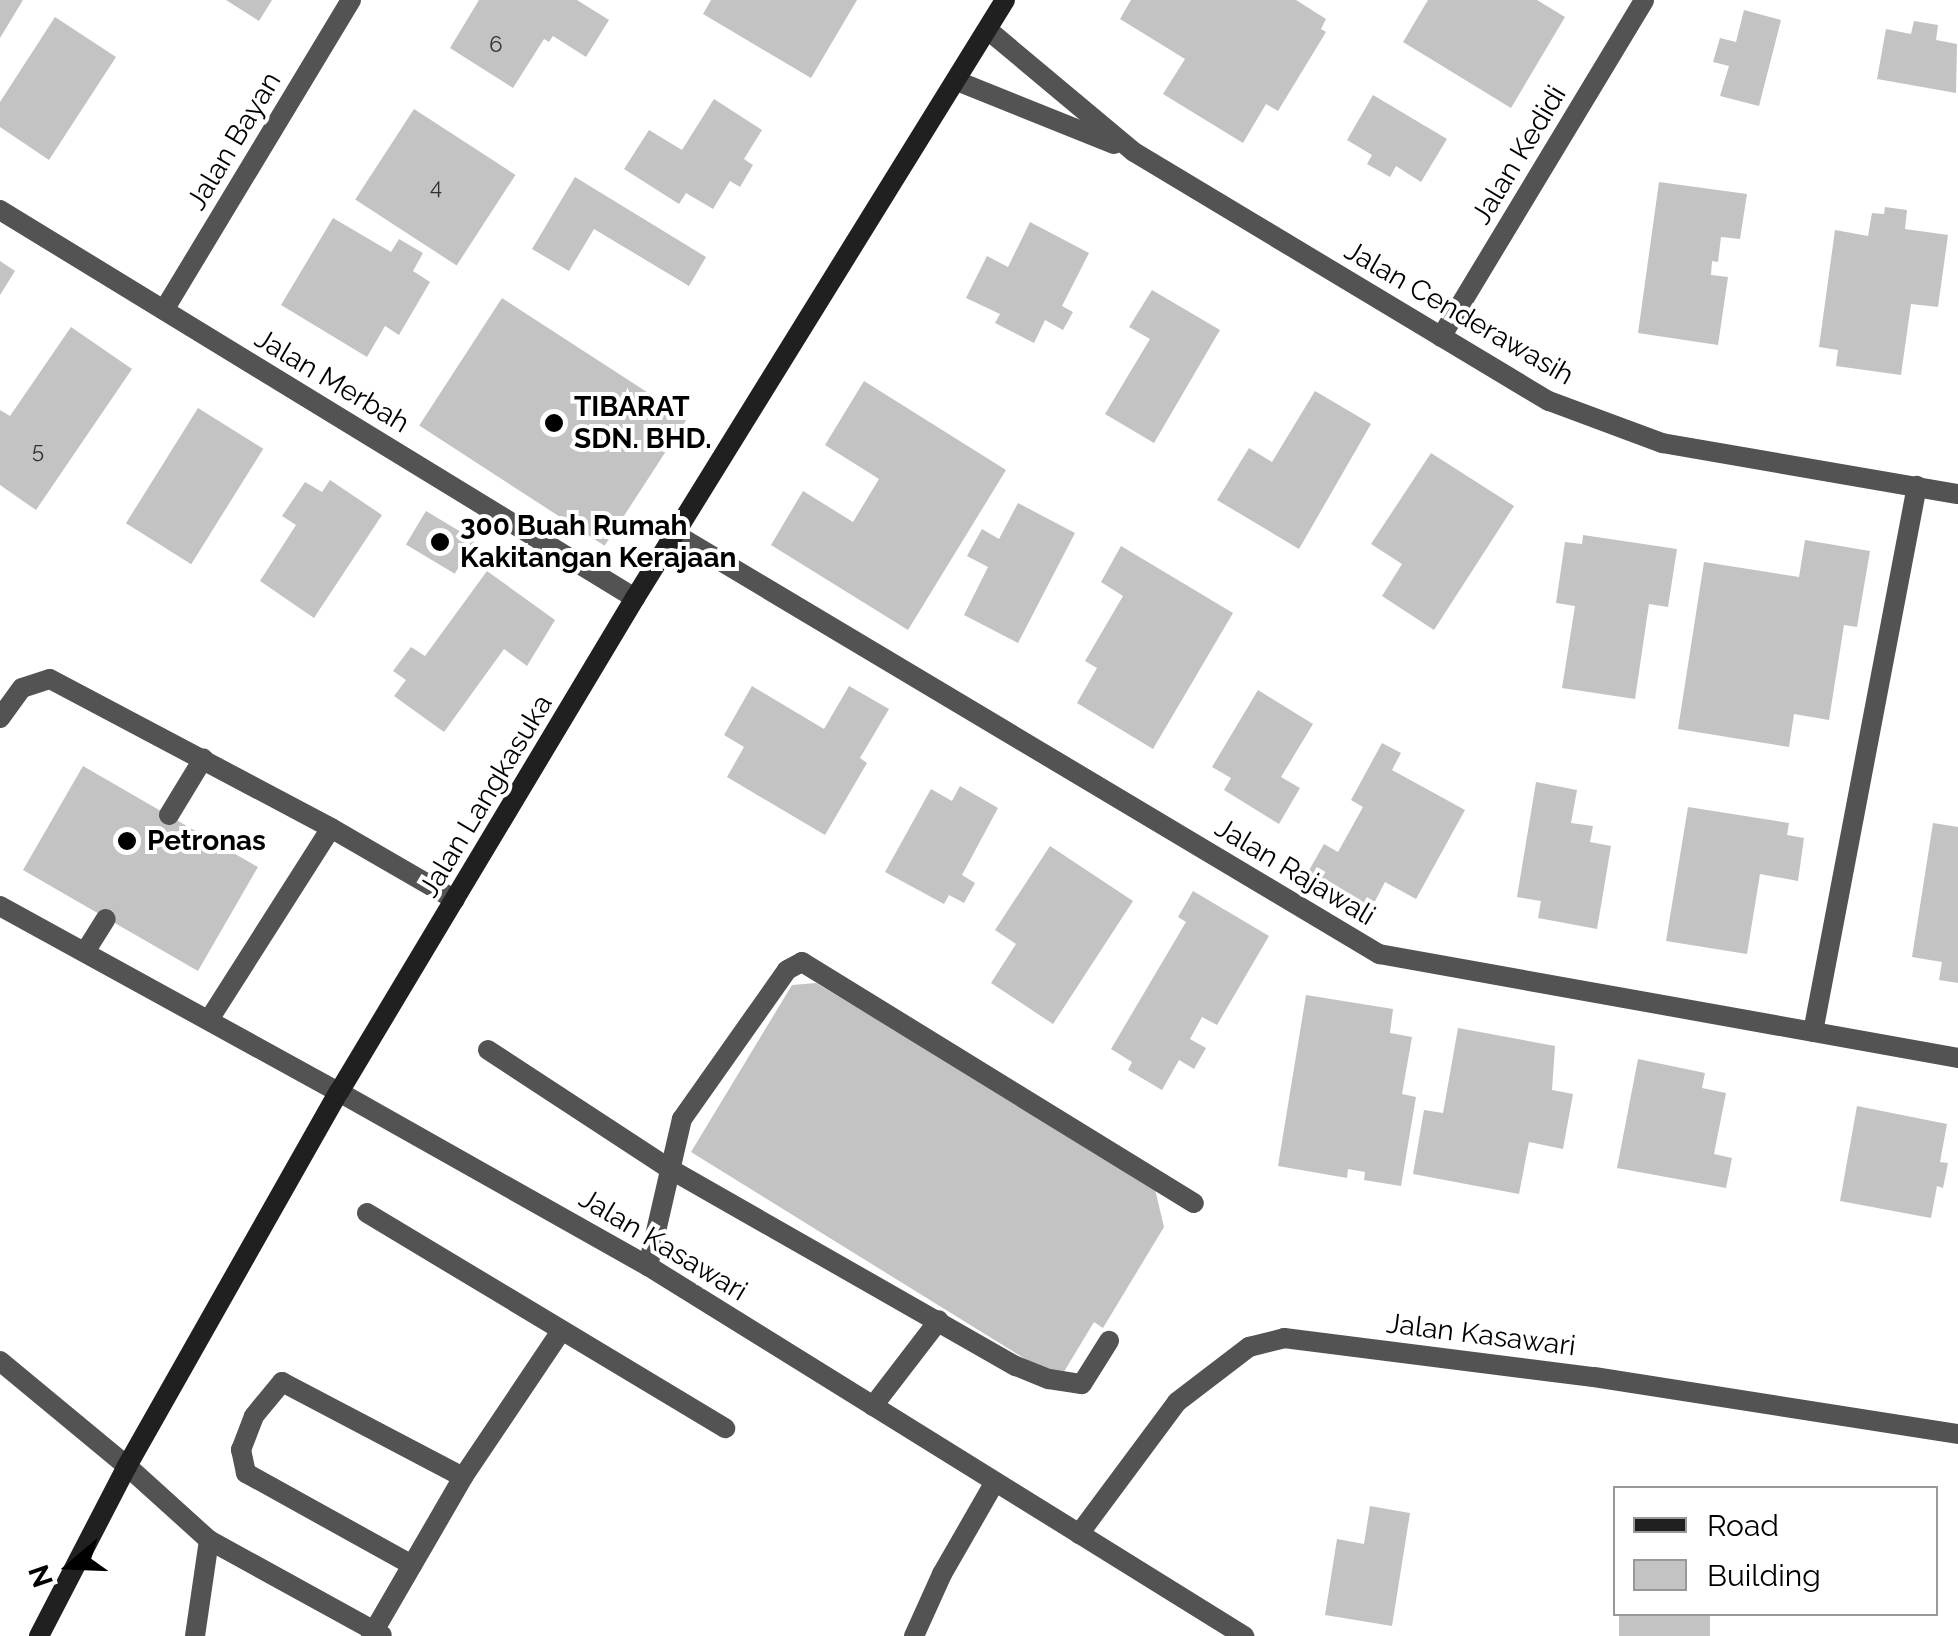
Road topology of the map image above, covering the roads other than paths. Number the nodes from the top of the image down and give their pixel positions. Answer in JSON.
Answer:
{"nodes":[{"id":1,"x":350,"y":0,"type":"edge"},
{"id":2,"x":1005,"y":0,"type":"edge"},
{"id":3,"x":1644,"y":0,"type":"edge"},
{"id":4,"x":988,"y":30,"type":"junction"},
{"id":5,"x":958,"y":81,"type":"junction"},
{"id":6,"x":1134,"y":152,"type":"junction"},
{"id":7,"x":0,"y":210,"type":"edge"},
{"id":8,"x":164,"y":310,"type":"junction"},
{"id":9,"x":1441,"y":338,"type":"junction"},
{"id":10,"x":1917,"y":486,"type":"junction"},
{"id":11,"x":1958,"y":494,"type":"edge"},
{"id":12,"x":677,"y":535,"type":"junction"},
{"id":13,"x":635,"y":598,"type":"junction"},
{"id":14,"x":0,"y":718,"type":"edge"},
{"id":15,"x":203,"y":758,"type":"junction"},
{"id":16,"x":170,"y":814,"type":"dead end"},
{"id":17,"x":331,"y":828,"type":"junction"},
{"id":18,"x":454,"y":900,"type":"junction"},
{"id":19,"x":0,"y":906,"type":"edge"},
{"id":20,"x":106,"y":919,"type":"dead end"},
{"id":21,"x":85,"y":952,"type":"junction"},
{"id":22,"x":210,"y":1018,"type":"junction"},
{"id":23,"x":1813,"y":1032,"type":"junction"},
{"id":24,"x":488,"y":1050,"type":"dead end"},
{"id":25,"x":1958,"y":1058,"type":"edge"},
{"id":26,"x":339,"y":1092,"type":"junction"},
{"id":27,"x":670,"y":1169,"type":"junction"},
{"id":28,"x":1194,"y":1203,"type":"dead end"},
{"id":29,"x":367,"y":1213,"type":"dead end"},
{"id":30,"x":648,"y":1266,"type":"junction"},
{"id":31,"x":939,"y":1320,"type":"junction"},
{"id":32,"x":561,"y":1330,"type":"junction"},
{"id":33,"x":1109,"y":1341,"type":"dead end"},
{"id":34,"x":0,"y":1361,"type":"edge"},
{"id":35,"x":873,"y":1406,"type":"junction"},
{"id":36,"x":725,"y":1428,"type":"dead end"},
{"id":37,"x":1958,"y":1434,"type":"edge"},
{"id":38,"x":126,"y":1466,"type":"junction"},
{"id":39,"x":464,"y":1477,"type":"junction"},
{"id":40,"x":995,"y":1482,"type":"junction"},
{"id":41,"x":1079,"y":1534,"type":"junction"},
{"id":42,"x":209,"y":1540,"type":"junction"},
{"id":43,"x":412,"y":1565,"type":"junction"},
{"id":44,"x":376,"y":1634,"type":"edge"},
{"id":45,"x":39,"y":1636,"type":"edge"},
{"id":46,"x":195,"y":1636,"type":"edge"},
{"id":47,"x":914,"y":1636,"type":"edge"},
{"id":48,"x":1244,"y":1636,"type":"edge"}],
"edges":[{"from":1,"to":8,"type":"street","name":"Jalan Bayan"},
{"from":2,"to":4,"type":"main road","name":"Jalan Langkasuka"},
{"from":3,"to":9,"type":"street","name":"Jalan Kedidi"},
{"from":4,"to":5,"type":"main road","name":"Jalan Langkasuka"},
{"from":4,"to":6,"type":"street","name":"Jalan Cenderawasih"},
{"from":5,"to":6,"type":"street","name":"Jalan Cenderawasih"},
{"from":5,"to":12,"type":"main road","name":"Jalan Langkasuka"},
{"from":6,"to":9,"type":"street","name":"Jalan Cenderawasih"},
{"from":7,"to":8,"type":"street","name":"Jalan Merbah"},
{"from":8,"to":13,"type":"street","name":"Jalan Merbah"},
{"from":9,"to":10,"type":"street","name":"Jalan Cenderawasih"},
{"from":10,"to":11,"type":"street","name":"Jalan Cenderawasih"},
{"from":10,"to":23,"type":"street"},
{"from":12,"to":13,"type":"main road","name":"Jalan Langkasuka"},
{"from":12,"to":23,"type":"street","name":"Jalan Rajawali"},
{"from":13,"to":18,"type":"main road","name":"Jalan Langkasuka"},
{"from":14,"to":15,"type":"street"},
{"from":15,"to":16,"type":"street"},
{"from":15,"to":17,"type":"street"},
{"from":17,"to":18,"type":"street"},
{"from":17,"to":22,"type":"street"},
{"from":18,"to":26,"type":"main road","name":"Jalan Langkasuka"},
{"from":19,"to":21,"type":"street","name":"Jalan Kasawari"},
{"from":20,"to":21,"type":"street"},
{"from":21,"to":22,"type":"street","name":"Jalan Kasawari"},
{"from":22,"to":26,"type":"street","name":"Jalan Kasawari"},
{"from":23,"to":25,"type":"street","name":"Jalan Rajawali"},
{"from":24,"to":27,"type":"street"},
{"from":26,"to":30,"type":"street","name":"Jalan Kasawari"},
{"from":26,"to":38,"type":"main road","name":"Jalan Langkasuka"},
{"from":27,"to":28,"type":"street"},
{"from":27,"to":30,"type":"street"},
{"from":27,"to":31,"type":"street"},
{"from":29,"to":32,"type":"street"},
{"from":30,"to":35,"type":"street","name":"Jalan Kasawari"},
{"from":31,"to":33,"type":"street"},
{"from":31,"to":35,"type":"street"},
{"from":32,"to":36,"type":"street"},
{"from":32,"to":39,"type":"street"},
{"from":34,"to":38,"type":"street"},
{"from":35,"to":40,"type":"street","name":"Jalan Kasawari"},
{"from":37,"to":41,"type":"street","name":"Jalan Kasawari"},
{"from":38,"to":42,"type":"street"},
{"from":38,"to":45,"type":"main road","name":"Jalan Langkasuka"},
{"from":39,"to":43,"type":"street"},
{"from":39,"to":43,"type":"street"},
{"from":40,"to":41,"type":"street","name":"Jalan Kasawari"},
{"from":40,"to":47,"type":"street"},
{"from":41,"to":48,"type":"street","name":"Jalan Kasawari"},
{"from":42,"to":44,"type":"street"},
{"from":42,"to":46,"type":"street"},
{"from":43,"to":44,"type":"street"}]}
